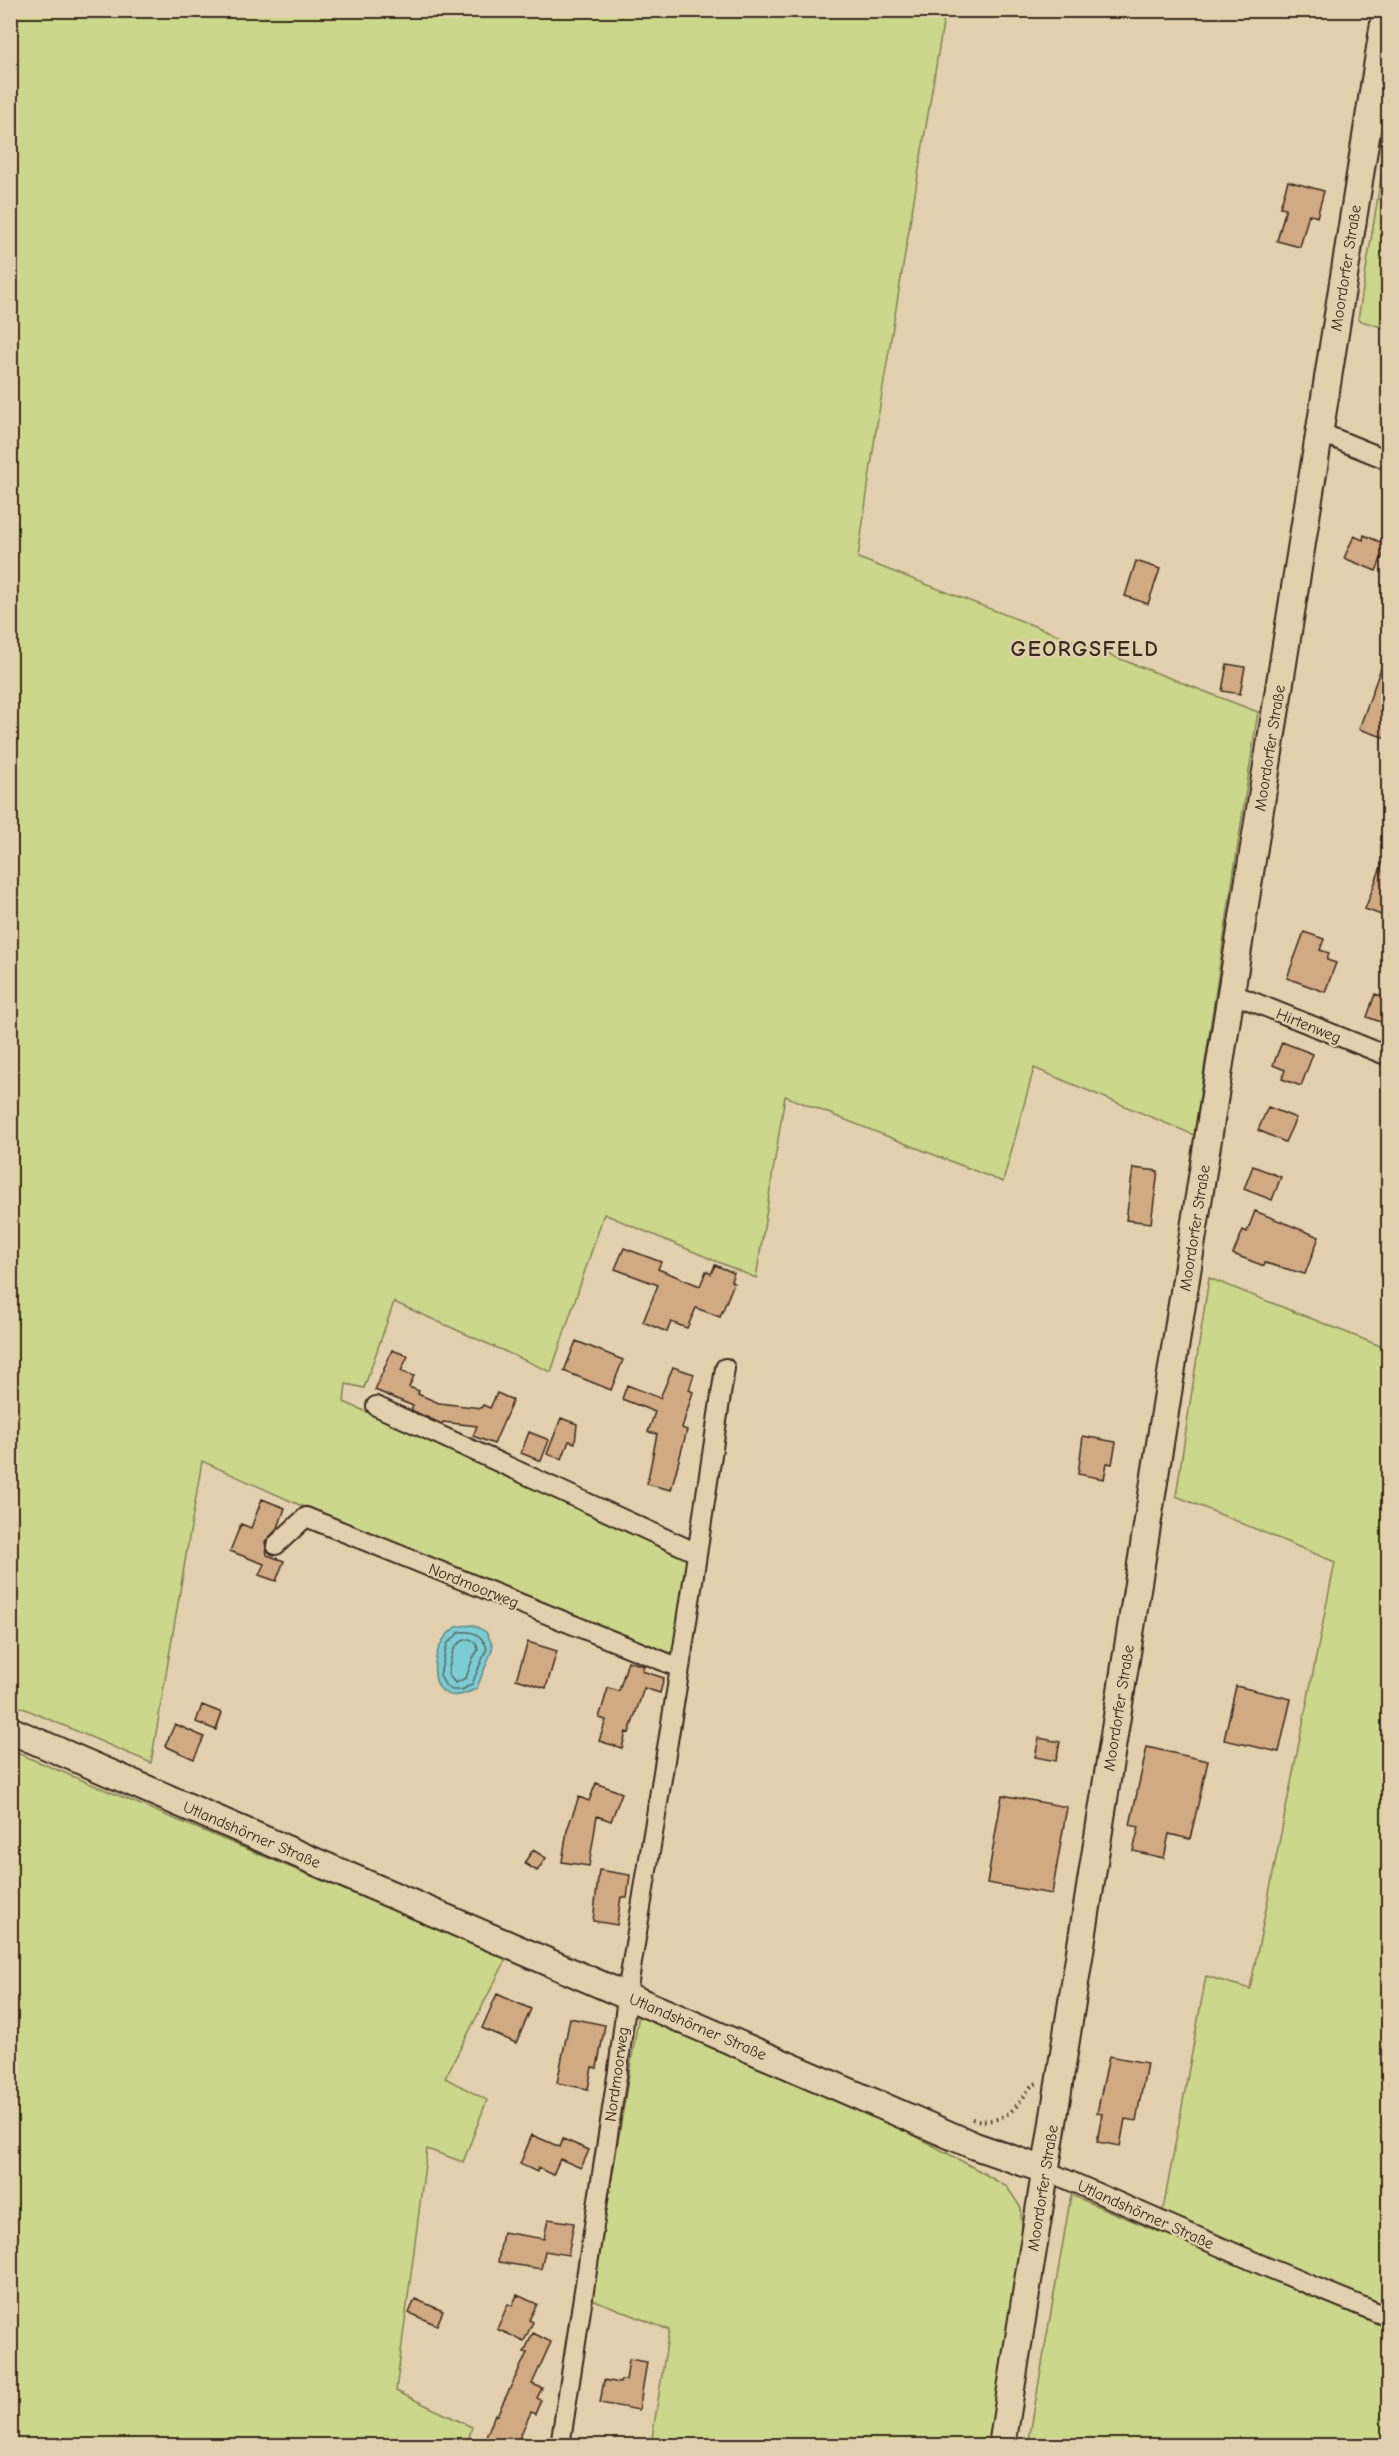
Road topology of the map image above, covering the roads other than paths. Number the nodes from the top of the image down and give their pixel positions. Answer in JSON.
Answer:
{"nodes":[{"id":1,"x":1386,"y":10,"type":"edge"},
{"id":2,"x":1319,"y":432,"type":"junction"},
{"id":3,"x":1389,"y":460,"type":"edge"},
{"id":4,"x":1231,"y":993,"type":"junction"},
{"id":5,"x":1389,"y":1056,"type":"edge"},
{"id":6,"x":725,"y":1368,"type":"dead end"},
{"id":7,"x":376,"y":1406,"type":"dead end"},
{"id":8,"x":276,"y":1545,"type":"dead end"},
{"id":9,"x":696,"y":1553,"type":"junction"},
{"id":10,"x":681,"y":1668,"type":"junction"},
{"id":11,"x":10,"y":1730,"type":"edge"},
{"id":12,"x":627,"y":1995,"type":"junction"},
{"id":13,"x":1045,"y":2170,"type":"junction"},
{"id":14,"x":1389,"y":2317,"type":"edge"},
{"id":15,"x":560,"y":2445,"type":"edge"},
{"id":16,"x":1002,"y":2445,"type":"edge"}],
"edges":[{"from":1,"to":2,"type":"street","name":"Moordorfer Straße"},
{"from":2,"to":3,"type":"street"},
{"from":2,"to":4,"type":"street","name":"Moordorfer Straße"},
{"from":4,"to":5,"type":"street","name":"Hirtenweg"},
{"from":4,"to":13,"type":"street","name":"Moordorfer Straße"},
{"from":6,"to":9,"type":"street","name":"Nordmoorweg"},
{"from":7,"to":9,"type":"street"},
{"from":8,"to":10,"type":"street","name":"Nordmoorweg"},
{"from":9,"to":10,"type":"street","name":"Nordmoorweg"},
{"from":10,"to":12,"type":"street","name":"Nordmoorweg"},
{"from":11,"to":12,"type":"street","name":"Utlandshörner Straße"},
{"from":12,"to":13,"type":"street","name":"Utlandshörner Straße"},
{"from":12,"to":15,"type":"street","name":"Nordmoorweg"},
{"from":13,"to":14,"type":"street","name":"Utlandshörner Straße"},
{"from":13,"to":16,"type":"street","name":"Moordorfer Straße"}]}
